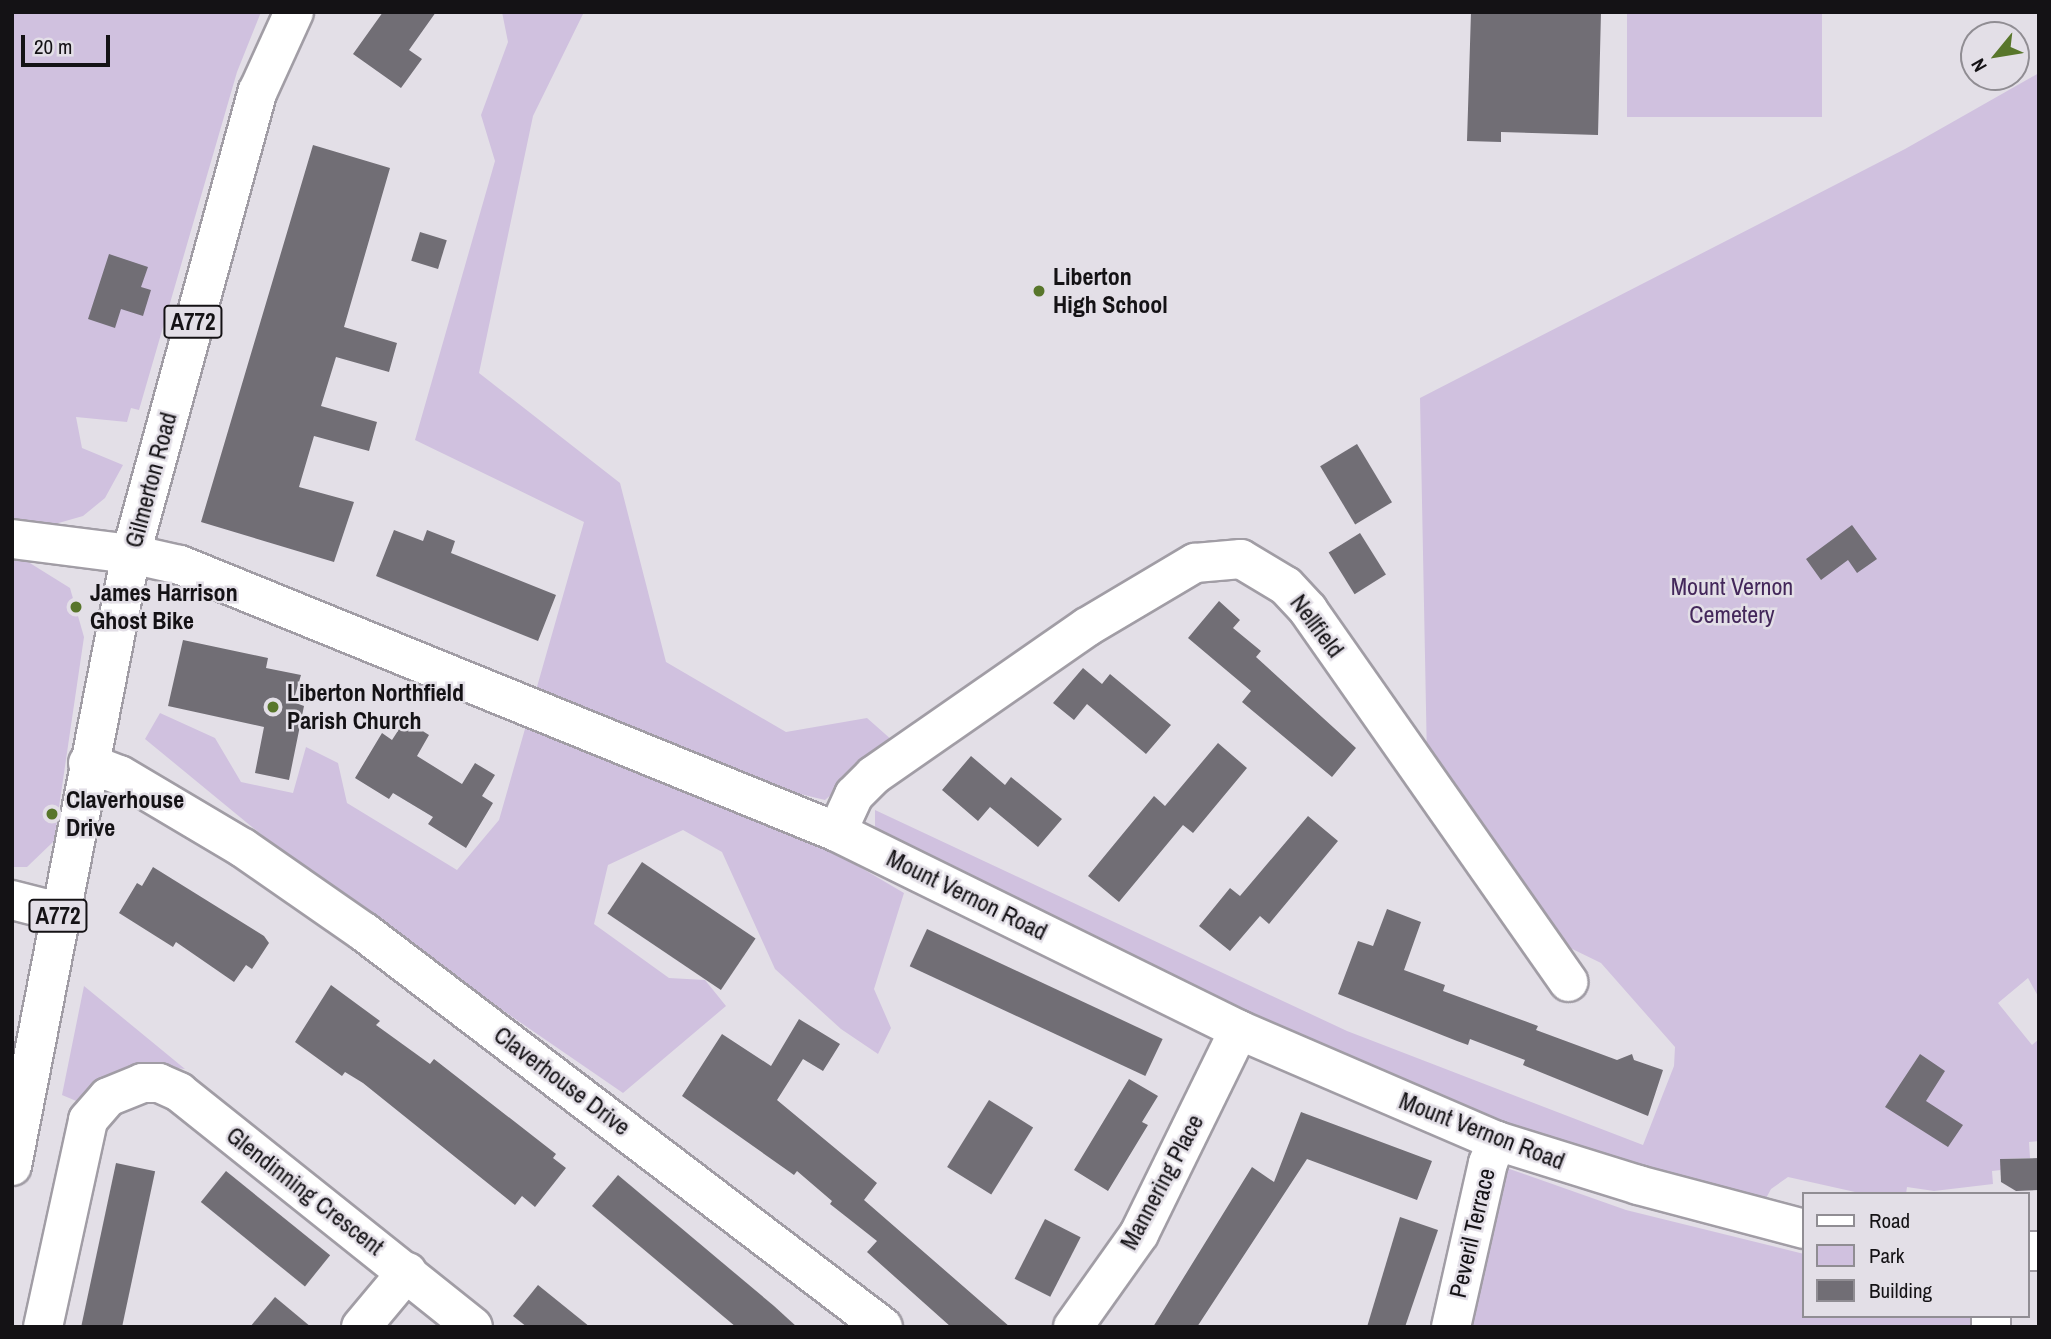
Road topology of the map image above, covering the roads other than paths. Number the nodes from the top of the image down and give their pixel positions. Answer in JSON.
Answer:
{"nodes":[{"id":1,"x":294,"y":12,"type":"edge"},
{"id":2,"x":12,"y":539,"type":"edge"},
{"id":3,"x":131,"y":554,"type":"junction"},
{"id":4,"x":88,"y":764,"type":"junction"},
{"id":5,"x":837,"y":832,"type":"junction"},
{"id":6,"x":12,"y":900,"type":"edge"},
{"id":7,"x":59,"y":912,"type":"junction"},
{"id":8,"x":1568,"y":982,"type":"dead end"},
{"id":9,"x":1239,"y":1030,"type":"junction"},
{"id":10,"x":1497,"y":1141,"type":"junction"},
{"id":11,"x":14,"y":1148,"type":"edge"},
{"id":12,"x":1802,"y":1227,"type":"edge"},
{"id":13,"x":407,"y":1272,"type":"junction"},
{"id":14,"x":864,"y":1321,"type":"edge"},
{"id":15,"x":43,"y":1327,"type":"edge"},
{"id":16,"x":361,"y":1327,"type":"edge"},
{"id":17,"x":473,"y":1327,"type":"edge"},
{"id":18,"x":1073,"y":1327,"type":"edge"},
{"id":19,"x":1451,"y":1327,"type":"edge"}],
"edges":[{"from":1,"to":3,"type":"street","name":"Gilmerton Road","number":"A772"},
{"from":2,"to":3,"type":"street","name":"Mount Vernon Road"},
{"from":3,"to":4,"type":"street","name":"Gilmerton Road","number":"A772"},
{"from":3,"to":5,"type":"street","name":"Mount Vernon Road"},
{"from":4,"to":7,"type":"street","name":"Gilmerton Road","number":"A772"},
{"from":4,"to":14,"type":"street","name":"Claverhouse Drive"},
{"from":5,"to":8,"type":"street","name":"Nellfield"},
{"from":5,"to":9,"type":"street","name":"Mount Vernon Road"},
{"from":6,"to":7,"type":"street"},
{"from":7,"to":11,"type":"street","name":"Gilmerton Road","number":"A772"},
{"from":9,"to":10,"type":"street","name":"Mount Vernon Road"},
{"from":9,"to":18,"type":"street","name":"Mannering Place"},
{"from":10,"to":12,"type":"street","name":"Mount Vernon Road"},
{"from":10,"to":19,"type":"street","name":"Peveril Terrace"},
{"from":13,"to":15,"type":"street","name":"Glendinning Crescent"},
{"from":13,"to":16,"type":"street"},
{"from":13,"to":17,"type":"street","name":"Glendinning Crescent"}]}
